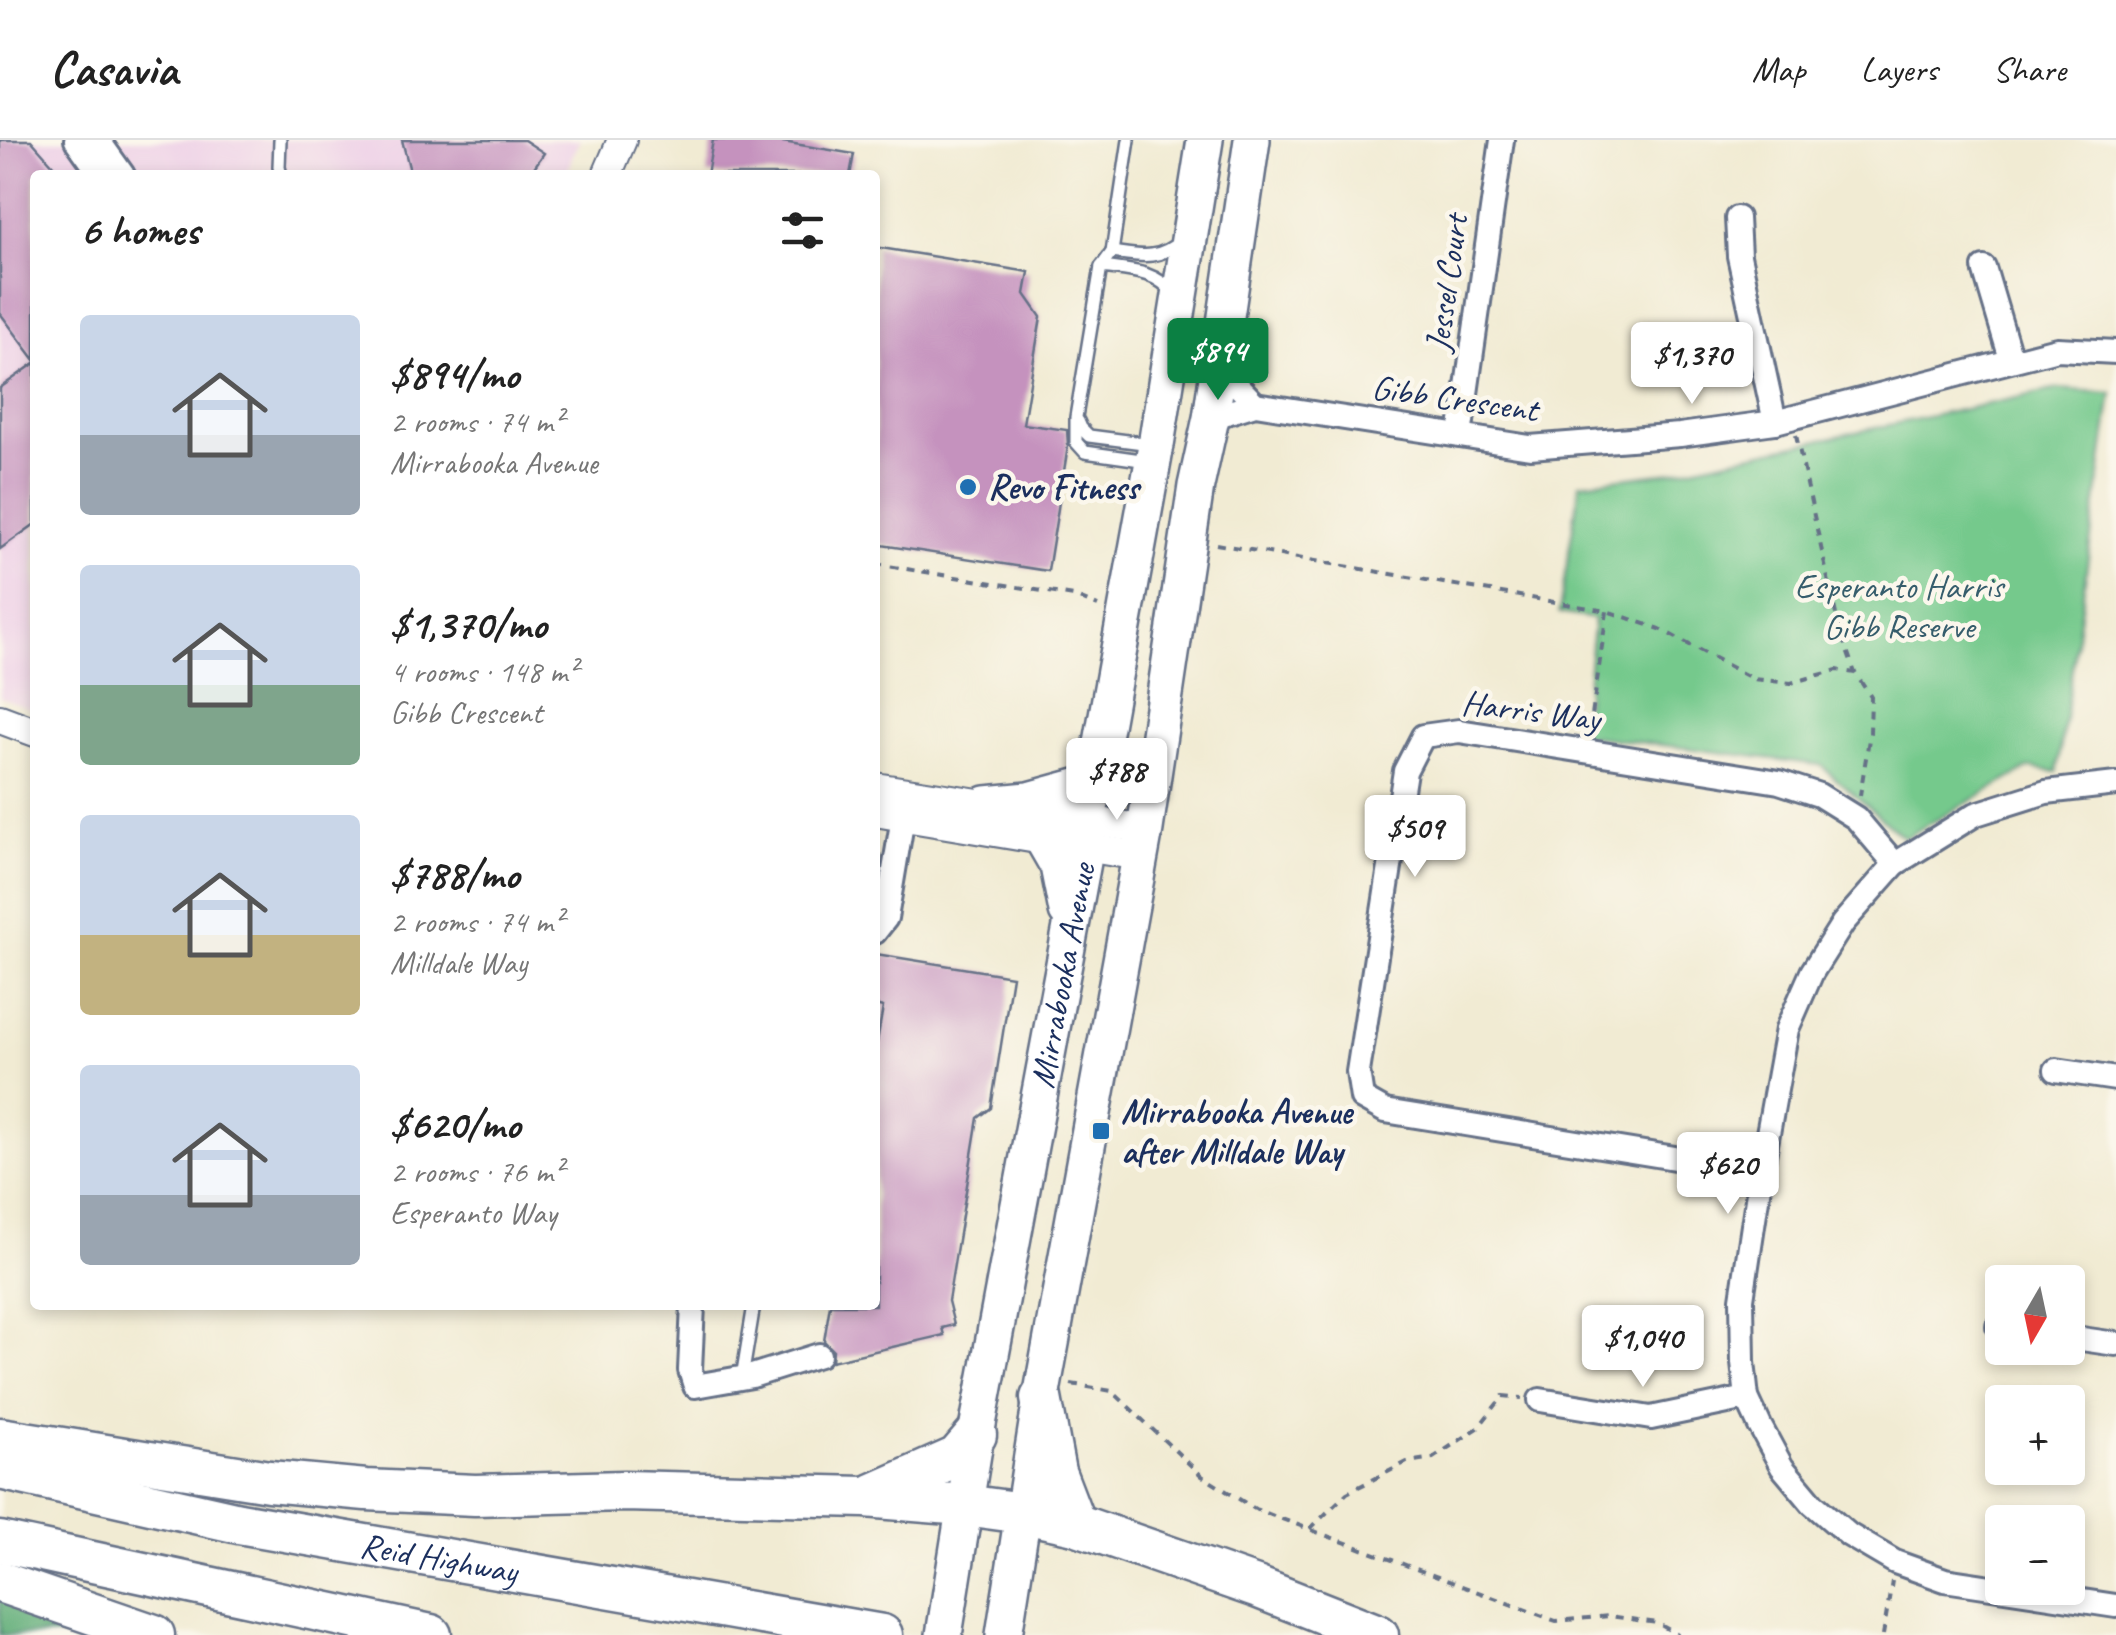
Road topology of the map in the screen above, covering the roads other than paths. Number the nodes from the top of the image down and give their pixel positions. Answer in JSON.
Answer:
{"nodes":[{"id":1,"x":76,"y":140,"type":"edge"},
{"id":2,"x":98,"y":140,"type":"edge"},
{"id":3,"x":280,"y":140,"type":"edge"},
{"id":4,"x":604,"y":140,"type":"edge"},
{"id":5,"x":622,"y":140,"type":"edge"},
{"id":6,"x":1129,"y":140,"type":"edge"},
{"id":7,"x":1205,"y":140,"type":"edge"},
{"id":8,"x":1502,"y":140,"type":"edge"},
{"id":9,"x":1252,"y":141,"type":"edge"},
{"id":10,"x":97,"y":170,"type":"edge"},
{"id":11,"x":119,"y":170,"type":"edge"},
{"id":12,"x":279,"y":170,"type":"edge"},
{"id":13,"x":593,"y":170,"type":"edge"},
{"id":14,"x":609,"y":170,"type":"edge"},
{"id":15,"x":1737,"y":218,"type":"dead end"},
{"id":16,"x":1190,"y":232,"type":"junction"},
{"id":17,"x":1112,"y":252,"type":"junction"},
{"id":18,"x":1101,"y":267,"type":"junction"},
{"id":19,"x":1984,"y":268,"type":"dead end"},
{"id":20,"x":1172,"y":283,"type":"junction"},
{"id":21,"x":2116,"y":352,"type":"edge"},
{"id":22,"x":2011,"y":359,"type":"junction"},
{"id":23,"x":1219,"y":366,"type":"junction"},
{"id":24,"x":1255,"y":404,"type":"junction"},
{"id":25,"x":1211,"y":418,"type":"junction"},
{"id":26,"x":1784,"y":420,"type":"junction"},
{"id":27,"x":1460,"y":436,"type":"junction"},
{"id":28,"x":1154,"y":453,"type":"junction"},
{"id":29,"x":1196,"y":486,"type":"junction"},
{"id":30,"x":0,"y":720,"type":"edge"},
{"id":31,"x":30,"y":730,"type":"edge"},
{"id":32,"x":0,"y":740,"type":"edge"},
{"id":33,"x":30,"y":750,"type":"edge"},
{"id":34,"x":1094,"y":782,"type":"junction"},
{"id":35,"x":2116,"y":784,"type":"edge"},
{"id":36,"x":880,"y":788,"type":"edge"},
{"id":37,"x":986,"y":804,"type":"junction"},
{"id":38,"x":889,"y":814,"type":"edge"},
{"id":39,"x":1087,"y":833,"type":"junction"},
{"id":40,"x":1043,"y":840,"type":"junction"},
{"id":41,"x":1142,"y":843,"type":"junction"},
{"id":42,"x":1894,"y":864,"type":"junction"},
{"id":43,"x":880,"y":926,"type":"edge"},
{"id":44,"x":1069,"y":938,"type":"junction"},
{"id":45,"x":2056,"y":1070,"type":"dead end"},
{"id":46,"x":2116,"y":1078,"type":"edge"},
{"id":47,"x":1094,"y":1107,"type":"junction"},
{"id":48,"x":1761,"y":1172,"type":"junction"},
{"id":49,"x":1014,"y":1230,"type":"junction"},
{"id":50,"x":693,"y":1310,"type":"edge"},
{"id":51,"x":753,"y":1310,"type":"edge"},
{"id":52,"x":2085,"y":1339,"type":"edge"},
{"id":53,"x":2116,"y":1344,"type":"edge"},
{"id":54,"x":819,"y":1355,"type":"dead end"},
{"id":55,"x":742,"y":1378,"type":"junction"},
{"id":56,"x":1055,"y":1391,"type":"junction"},
{"id":57,"x":1747,"y":1398,"type":"junction"},
{"id":58,"x":1540,"y":1400,"type":"road end"},
{"id":59,"x":976,"y":1435,"type":"junction"},
{"id":60,"x":0,"y":1438,"type":"edge"},
{"id":61,"x":0,"y":1469,"type":"edge"},
{"id":62,"x":865,"y":1497,"type":"junction"},
{"id":63,"x":964,"y":1505,"type":"junction"},
{"id":64,"x":1022,"y":1513,"type":"junction"},
{"id":65,"x":1076,"y":1524,"type":"junction"},
{"id":66,"x":0,"y":1542,"type":"edge"},
{"id":67,"x":0,"y":1582,"type":"edge"},
{"id":68,"x":2116,"y":1605,"type":"edge"},
{"id":69,"x":154,"y":1635,"type":"edge"},
{"id":70,"x":432,"y":1635,"type":"edge"},
{"id":71,"x":882,"y":1635,"type":"edge"},
{"id":72,"x":944,"y":1635,"type":"edge"},
{"id":73,"x":1004,"y":1635,"type":"edge"},
{"id":74,"x":1378,"y":1635,"type":"edge"}],
"edges":[{"from":1,"to":10,"type":"street"},
{"from":2,"to":11,"type":"street"},
{"from":3,"to":12,"type":"lane"},
{"from":4,"to":13,"type":"street"},
{"from":5,"to":14,"type":"street"},
{"from":6,"to":17,"type":"lane"},
{"from":7,"to":16,"type":"main road","name":"Mirrabooka Avenue"},
{"from":8,"to":27,"type":"street","name":"Jessel Court"},
{"from":9,"to":20,"type":"main road"},
{"from":9,"to":23,"type":"main road","name":"Mirrabooka Avenue"},
{"from":15,"to":26,"type":"street"},
{"from":16,"to":17,"type":"lane"},
{"from":16,"to":20,"type":"main road","name":"Mirrabooka Avenue"},
{"from":17,"to":18,"type":"lane"},
{"from":18,"to":20,"type":"lane"},
{"from":18,"to":28,"type":"lane"},
{"from":19,"to":22,"type":"street"},
{"from":20,"to":28,"type":"main road","name":"Mirrabooka Avenue"},
{"from":21,"to":22,"type":"street","name":"Gibb Crescent"},
{"from":22,"to":26,"type":"street","name":"Gibb Crescent"},
{"from":23,"to":24,"type":"street"},
{"from":23,"to":25,"type":"main road","name":"Mirrabooka Avenue"},
{"from":24,"to":25,"type":"street","name":"Gibb Crescent"},
{"from":24,"to":27,"type":"street","name":"Gibb Crescent"},
{"from":25,"to":29,"type":"main road","name":"Mirrabooka Avenue"},
{"from":26,"to":27,"type":"street","name":"Gibb Crescent"},
{"from":28,"to":29,"type":"main road"},
{"from":28,"to":34,"type":"main road","name":"Mirrabooka Avenue"},
{"from":29,"to":41,"type":"main road","name":"Mirrabooka Avenue"},
{"from":30,"to":31,"type":"street"},
{"from":32,"to":33,"type":"street"},
{"from":34,"to":37,"type":"main road"},
{"from":34,"to":39,"type":"main road","name":"Mirrabooka Avenue"},
{"from":35,"to":42,"type":"street"},
{"from":36,"to":37,"type":"street"},
{"from":37,"to":39,"type":"street"},
{"from":38,"to":40,"type":"street"},
{"from":38,"to":43,"type":"street"},
{"from":39,"to":40,"type":"street"},
{"from":39,"to":41,"type":"street"},
{"from":39,"to":44,"type":"main road","name":"Mirrabooka Avenue"},
{"from":40,"to":44,"type":"main road"},
{"from":41,"to":47,"type":"main road","name":"Mirrabooka Avenue"},
{"from":42,"to":48,"type":"street"},
{"from":42,"to":48,"type":"street","name":"Harris Way"},
{"from":44,"to":49,"type":"main road","name":"Mirrabooka Avenue"},
{"from":45,"to":46,"type":"street"},
{"from":47,"to":49,"type":"main road"},
{"from":47,"to":56,"type":"main road","name":"Mirrabooka Avenue"},
{"from":48,"to":57,"type":"street"},
{"from":49,"to":59,"type":"main road","name":"Mirrabooka Avenue"},
{"from":50,"to":55,"type":"street"},
{"from":51,"to":55,"type":"lane"},
{"from":52,"to":53,"type":"street"},
{"from":54,"to":55,"type":"street"},
{"from":56,"to":64,"type":"main road","name":"Mirrabooka Avenue"},
{"from":56,"to":65,"type":"highway"},
{"from":57,"to":58,"type":"street"},
{"from":57,"to":68,"type":"street"},
{"from":59,"to":62,"type":"highway"},
{"from":59,"to":63,"type":"main road","name":"Mirrabooka Avenue"},
{"from":60,"to":62,"type":"highway"},
{"from":61,"to":71,"type":"highway","name":"Reid Highway"},
{"from":62,"to":63,"type":"highway"},
{"from":63,"to":64,"type":"highway"},
{"from":63,"to":72,"type":"main road","name":"Mirrabooka Avenue"},
{"from":64,"to":65,"type":"highway"},
{"from":64,"to":73,"type":"main road","name":"Mirrabooka Avenue"},
{"from":65,"to":74,"type":"highway"},
{"from":66,"to":70,"type":"highway"},
{"from":67,"to":69,"type":"highway"}]}
